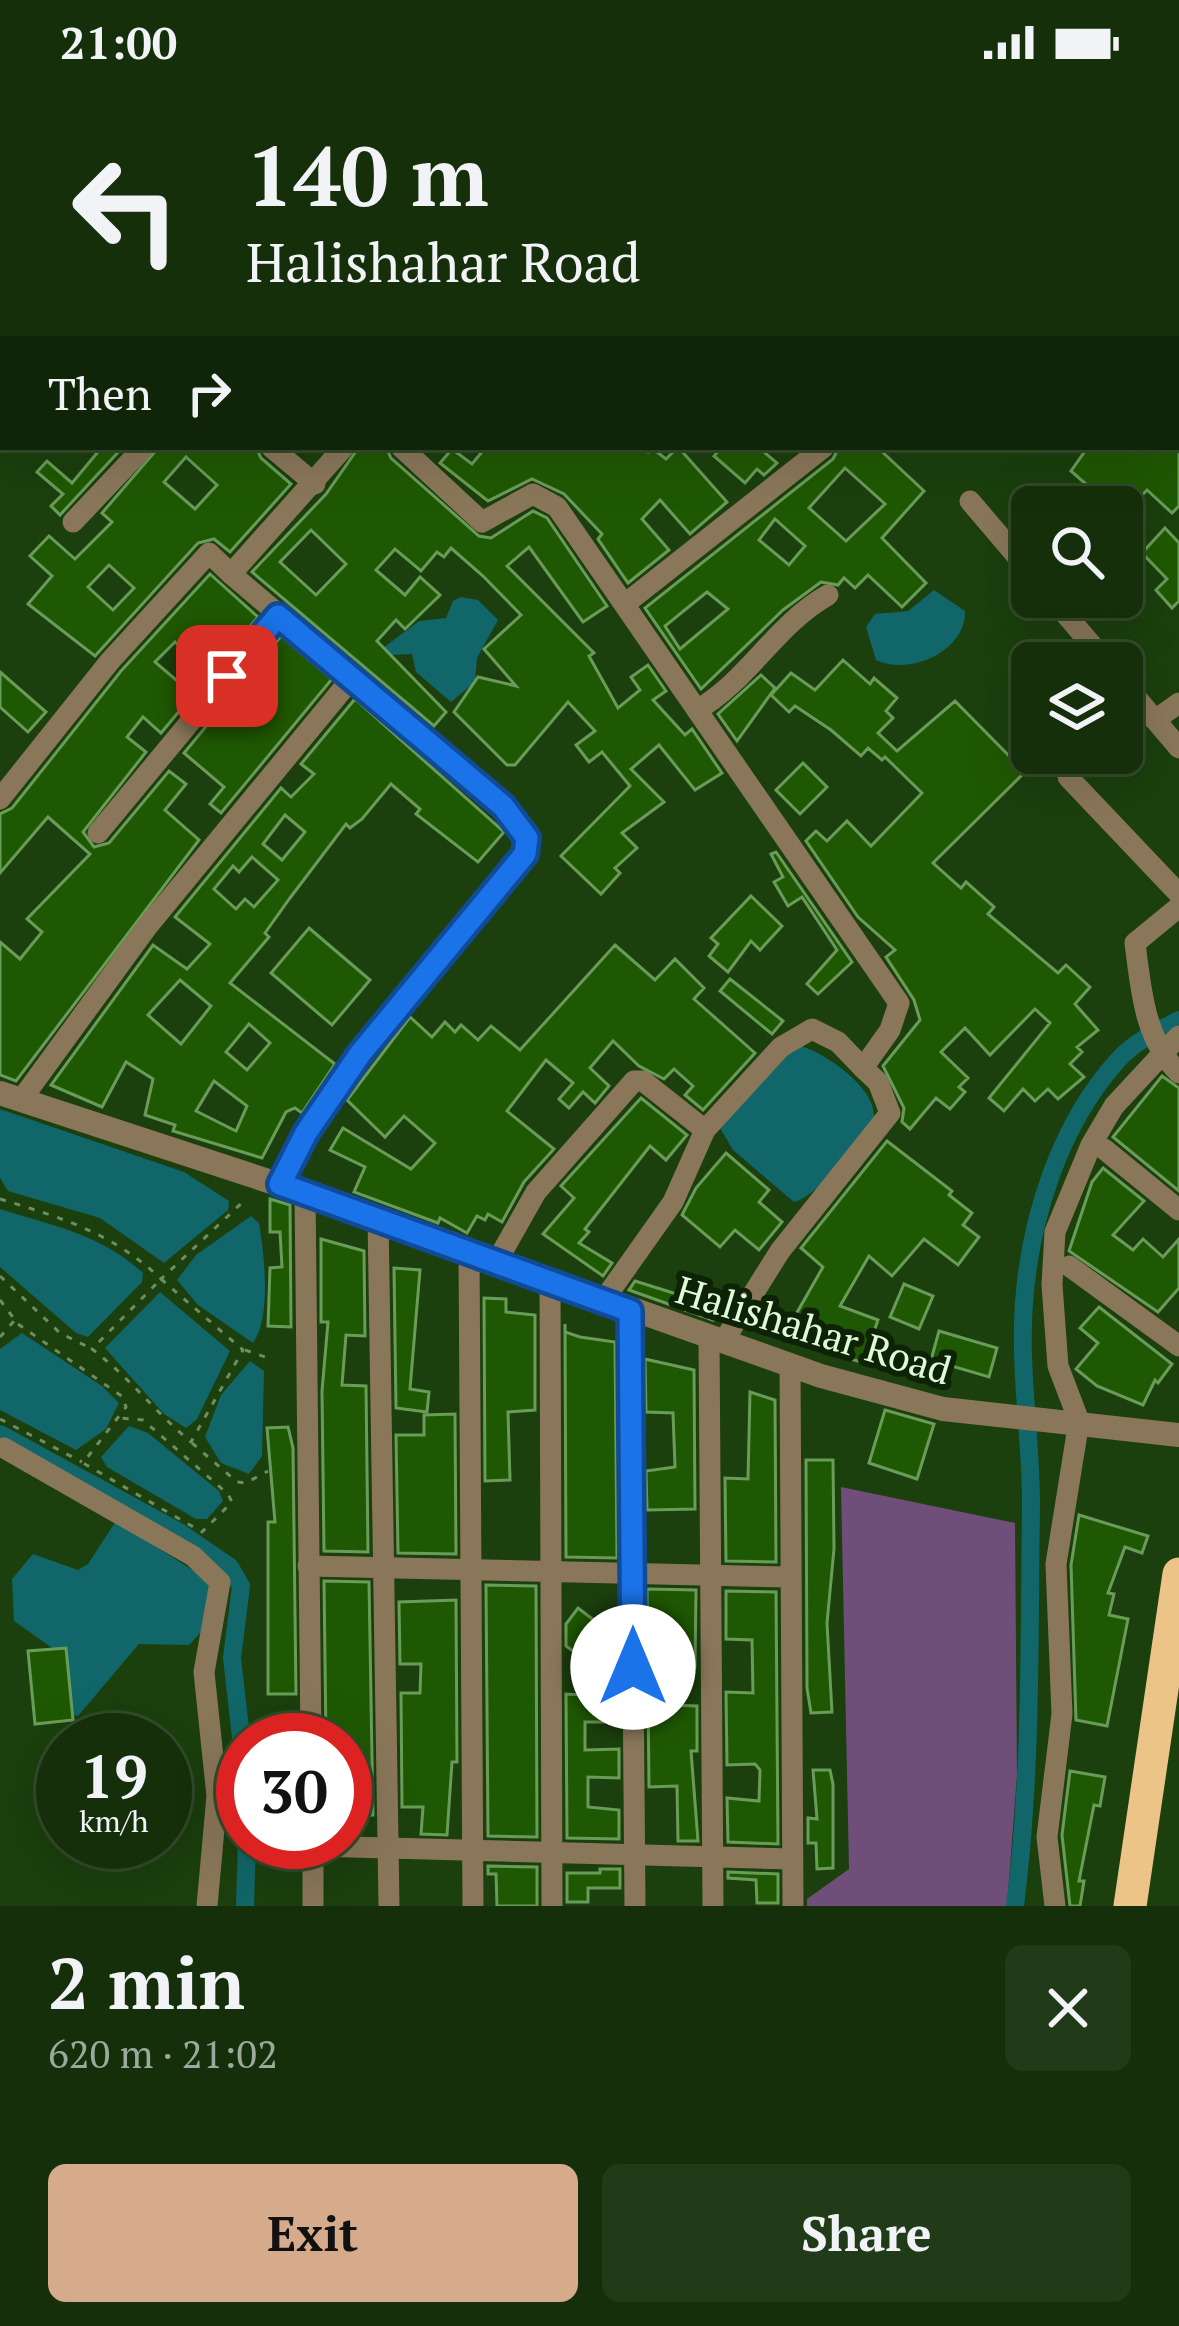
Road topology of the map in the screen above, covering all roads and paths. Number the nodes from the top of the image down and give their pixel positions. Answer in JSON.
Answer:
{"nodes":[{"id":1,"x":141,"y":450,"type":"edge"},
{"id":2,"x":275,"y":450,"type":"edge"},
{"id":3,"x":342,"y":450,"type":"edge"},
{"id":4,"x":404,"y":450,"type":"edge"},
{"id":5,"x":820,"y":450,"type":"edge"},
{"id":6,"x":315,"y":484,"type":"junction"},
{"id":7,"x":970,"y":501,"type":"dead end"},
{"id":8,"x":73,"y":522,"type":"dead end"},
{"id":9,"x":1011,"y":549,"type":"edge"},
{"id":10,"x":231,"y":574,"type":"junction"},
{"id":11,"x":828,"y":595,"type":"dead end"},
{"id":12,"x":625,"y":604,"type":"junction"},
{"id":13,"x":278,"y":616,"type":"junction"},
{"id":14,"x":1069,"y":618,"type":"edge"},
{"id":15,"x":1089,"y":642,"type":"edge"},
{"id":16,"x":352,"y":678,"type":"junction"},
{"id":17,"x":1179,"y":703,"type":"edge"},
{"id":18,"x":1143,"y":706,"type":"edge"},
{"id":19,"x":697,"y":710,"type":"junction"},
{"id":20,"x":1155,"y":720,"type":"junction"},
{"id":21,"x":1179,"y":748,"type":"edge"},
{"id":22,"x":1071,"y":774,"type":"edge"},
{"id":23,"x":0,"y":799,"type":"edge"},
{"id":24,"x":98,"y":833,"type":"dead end"},
{"id":25,"x":1179,"y":894,"type":"edge"},
{"id":26,"x":1179,"y":907,"type":"edge"},
{"id":27,"x":1179,"y":1036,"type":"edge"},
{"id":28,"x":1160,"y":1053,"type":"junction"},
{"id":29,"x":863,"y":1068,"type":"junction"},
{"id":30,"x":1179,"y":1073,"type":"edge"},
{"id":31,"x":11,"y":1096,"type":"edge"},
{"id":32,"x":705,"y":1130,"type":"junction"},
{"id":33,"x":1104,"y":1149,"type":"dead end"},
{"id":34,"x":293,"y":1189,"type":"junction"},
{"id":35,"x":0,"y":1199,"type":"edge"},
{"id":36,"x":247,"y":1199,"type":"dead end"},
{"id":37,"x":1179,"y":1210,"type":"edge"},
{"id":38,"x":378,"y":1219,"type":"junction"},
{"id":39,"x":469,"y":1250,"type":"junction"},
{"id":40,"x":497,"y":1262,"type":"junction"},
{"id":41,"x":1069,"y":1266,"type":"dead end"},
{"id":42,"x":0,"y":1276,"type":"edge"},
{"id":43,"x":161,"y":1279,"type":"junction"},
{"id":44,"x":550,"y":1281,"type":"junction"},
{"id":45,"x":0,"y":1300,"type":"edge"},
{"id":46,"x":603,"y":1301,"type":"junction"},
{"id":47,"x":630,"y":1311,"type":"junction"},
{"id":48,"x":14,"y":1321,"type":"junction"},
{"id":49,"x":0,"y":1337,"type":"edge"},
{"id":50,"x":716,"y":1340,"type":"junction"},
{"id":51,"x":1179,"y":1346,"type":"edge"},
{"id":52,"x":92,"y":1349,"type":"junction"},
{"id":53,"x":243,"y":1350,"type":"junction"},
{"id":54,"x":271,"y":1359,"type":"dead end"},
{"id":55,"x":790,"y":1365,"type":"junction"},
{"id":56,"x":119,"y":1418,"type":"junction"},
{"id":57,"x":0,"y":1419,"type":"edge"},
{"id":58,"x":1079,"y":1421,"type":"junction"},
{"id":59,"x":1179,"y":1435,"type":"edge"},
{"id":60,"x":190,"y":1442,"type":"junction"},
{"id":61,"x":4,"y":1448,"type":"dead end"},
{"id":62,"x":83,"y":1462,"type":"junction"},
{"id":63,"x":268,"y":1471,"type":"dead end"},
{"id":64,"x":308,"y":1566,"type":"junction"},
{"id":65,"x":384,"y":1569,"type":"junction"},
{"id":66,"x":471,"y":1571,"type":"junction"},
{"id":67,"x":549,"y":1572,"type":"junction"},
{"id":68,"x":632,"y":1574,"type":"junction"},
{"id":69,"x":1179,"y":1574,"type":"edge"},
{"id":70,"x":710,"y":1575,"type":"junction"},
{"id":71,"x":789,"y":1577,"type":"junction"},
{"id":72,"x":1179,"y":1697,"type":"edge"},
{"id":73,"x":311,"y":1713,"type":"edge"},
{"id":74,"x":372,"y":1847,"type":"edge"},
{"id":75,"x":388,"y":1848,"type":"junction"},
{"id":76,"x":472,"y":1850,"type":"junction"},
{"id":77,"x":551,"y":1853,"type":"junction"},
{"id":78,"x":634,"y":1855,"type":"junction"},
{"id":79,"x":712,"y":1857,"type":"junction"},
{"id":80,"x":791,"y":1859,"type":"junction"},
{"id":81,"x":313,"y":1869,"type":"edge"},
{"id":82,"x":207,"y":1906,"type":"edge"},
{"id":83,"x":313,"y":1906,"type":"edge"},
{"id":84,"x":389,"y":1906,"type":"edge"},
{"id":85,"x":473,"y":1906,"type":"edge"},
{"id":86,"x":552,"y":1906,"type":"edge"},
{"id":87,"x":634,"y":1906,"type":"edge"},
{"id":88,"x":713,"y":1906,"type":"edge"},
{"id":89,"x":793,"y":1906,"type":"edge"},
{"id":90,"x":1055,"y":1906,"type":"edge"},
{"id":91,"x":1130,"y":1906,"type":"edge"},
{"id":92,"x":1150,"y":1906,"type":"edge"}],
"edges":[{"from":1,"to":8,"type":"street"},
{"from":2,"to":6,"type":"street"},
{"from":3,"to":6,"type":"street"},
{"from":4,"to":12,"type":"street"},
{"from":5,"to":12,"type":"street"},
{"from":6,"to":10,"type":"street"},
{"from":7,"to":9,"type":"street"},
{"from":10,"to":13,"type":"street"},
{"from":10,"to":23,"type":"street"},
{"from":11,"to":19,"type":"street"},
{"from":12,"to":19,"type":"street"},
{"from":13,"to":16,"type":"street"},
{"from":13,"to":24,"type":"street"},
{"from":14,"to":15,"type":"street"},
{"from":16,"to":31,"type":"street"},
{"from":16,"to":34,"type":"street"},
{"from":17,"to":20,"type":"street"},
{"from":18,"to":20,"type":"street"},
{"from":19,"to":29,"type":"street"},
{"from":20,"to":21,"type":"street"},
{"from":22,"to":25,"type":"street"},
{"from":26,"to":28,"type":"street"},
{"from":27,"to":28,"type":"street"},
{"from":28,"to":30,"type":"street"},
{"from":28,"to":58,"type":"street"},
{"from":29,"to":32,"type":"street"},
{"from":29,"to":50,"type":"street"},
{"from":31,"to":34,"type":"street","name":"Halishahar Road"},
{"from":32,"to":40,"type":"street"},
{"from":32,"to":46,"type":"street"},
{"from":33,"to":37,"type":"street"},
{"from":34,"to":38,"type":"street","name":"Halishahar Road"},
{"from":34,"to":64,"type":"street"},
{"from":35,"to":43,"type":"path"},
{"from":36,"to":43,"type":"path"},
{"from":38,"to":39,"type":"street","name":"Halishahar Road"},
{"from":38,"to":65,"type":"street"},
{"from":39,"to":40,"type":"street","name":"Halishahar Road"},
{"from":39,"to":66,"type":"street"},
{"from":40,"to":44,"type":"street","name":"Halishahar Road"},
{"from":41,"to":51,"type":"street"},
{"from":42,"to":52,"type":"path"},
{"from":43,"to":52,"type":"path"},
{"from":43,"to":53,"type":"path"},
{"from":44,"to":46,"type":"street","name":"Halishahar Road"},
{"from":44,"to":67,"type":"street"},
{"from":45,"to":48,"type":"path"},
{"from":46,"to":47,"type":"street","name":"Halishahar Road"},
{"from":47,"to":50,"type":"street","name":"Halishahar Road"},
{"from":47,"to":68,"type":"street"},
{"from":48,"to":49,"type":"path"},
{"from":48,"to":56,"type":"path"},
{"from":50,"to":55,"type":"street","name":"Halishahar Road"},
{"from":50,"to":70,"type":"street"},
{"from":52,"to":60,"type":"path"},
{"from":53,"to":54,"type":"path"},
{"from":53,"to":60,"type":"path"},
{"from":55,"to":58,"type":"street","name":"Halishahar Road"},
{"from":55,"to":71,"type":"street"},
{"from":56,"to":62,"type":"path"},
{"from":56,"to":62,"type":"path"},
{"from":57,"to":62,"type":"path"},
{"from":58,"to":59,"type":"street","name":"Halishahar Road"},
{"from":58,"to":90,"type":"street"},
{"from":60,"to":63,"type":"path"},
{"from":61,"to":82,"type":"street"},
{"from":64,"to":65,"type":"street"},
{"from":64,"to":73,"type":"street"},
{"from":65,"to":66,"type":"street"},
{"from":65,"to":75,"type":"street"},
{"from":66,"to":67,"type":"street"},
{"from":66,"to":76,"type":"street"},
{"from":67,"to":68,"type":"street"},
{"from":67,"to":77,"type":"street"},
{"from":68,"to":70,"type":"street"},
{"from":68,"to":78,"type":"street"},
{"from":69,"to":91,"type":"highway"},
{"from":70,"to":71,"type":"street"},
{"from":70,"to":79,"type":"street"},
{"from":71,"to":80,"type":"street"},
{"from":72,"to":92,"type":"highway"},
{"from":74,"to":75,"type":"street"},
{"from":75,"to":76,"type":"street"},
{"from":75,"to":84,"type":"street"},
{"from":76,"to":77,"type":"street"},
{"from":76,"to":85,"type":"street"},
{"from":77,"to":78,"type":"street"},
{"from":77,"to":86,"type":"street"},
{"from":78,"to":79,"type":"street"},
{"from":78,"to":87,"type":"street"},
{"from":79,"to":80,"type":"street"},
{"from":79,"to":88,"type":"street"},
{"from":80,"to":89,"type":"street"},
{"from":81,"to":83,"type":"street"}]}
